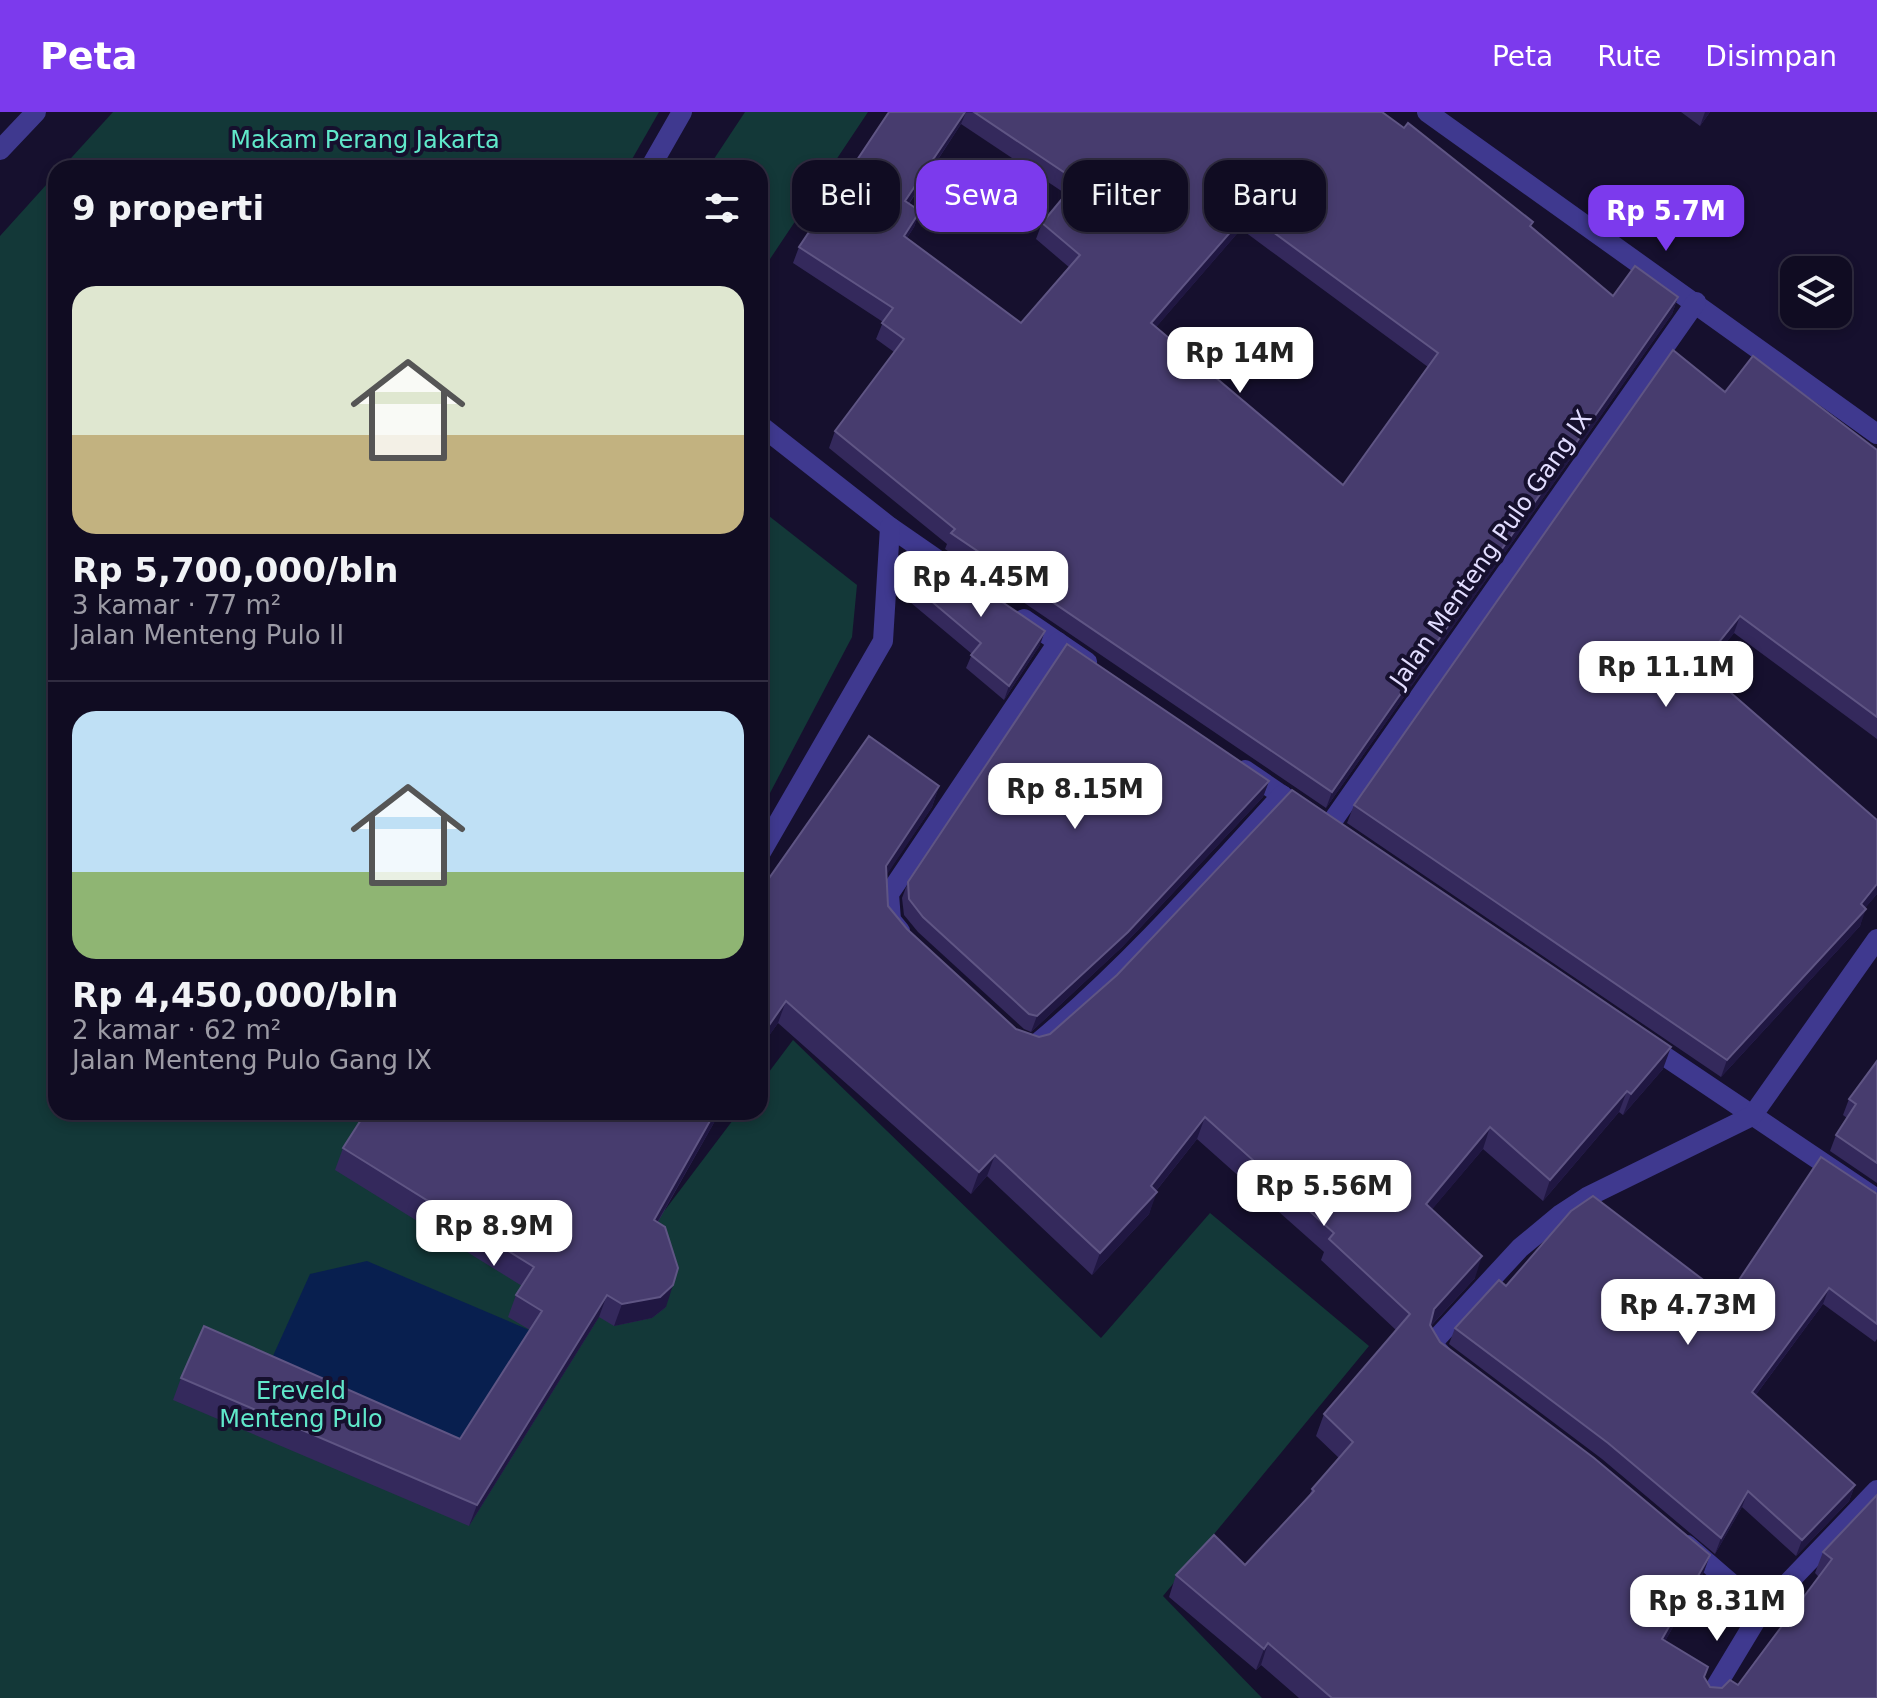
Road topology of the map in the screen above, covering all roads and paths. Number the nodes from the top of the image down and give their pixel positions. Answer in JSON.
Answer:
{"nodes":[{"id":1,"x":36,"y":112,"type":"edge"},
{"id":2,"x":682,"y":112,"type":"edge"},
{"id":3,"x":1427,"y":112,"type":"edge"},
{"id":4,"x":0,"y":150,"type":"edge"},
{"id":5,"x":655,"y":160,"type":"edge"},
{"id":6,"x":1696,"y":302,"type":"junction"},
{"id":7,"x":768,"y":431,"type":"edge"},
{"id":8,"x":1877,"y":434,"type":"edge"},
{"id":9,"x":890,"y":527,"type":"junction"},
{"id":10,"x":968,"y":580,"type":"edge"},
{"id":11,"x":1007,"y":607,"type":"edge"},
{"id":12,"x":1058,"y":642,"type":"junction"},
{"id":13,"x":1098,"y":669,"type":"edge"},
{"id":14,"x":1229,"y":759,"type":"edge"},
{"id":15,"x":1282,"y":795,"type":"junction"},
{"id":16,"x":768,"y":840,"type":"edge"},
{"id":17,"x":1877,"y":939,"type":"edge"},
{"id":18,"x":919,"y":951,"type":"edge"},
{"id":19,"x":1624,"y":1028,"type":"edge"},
{"id":20,"x":1006,"y":1031,"type":"edge"},
{"id":21,"x":1752,"y":1116,"type":"junction"},
{"id":22,"x":1877,"y":1199,"type":"edge"},
{"id":23,"x":1465,"y":1373,"type":"edge"},
{"id":24,"x":1877,"y":1490,"type":"edge"},
{"id":25,"x":1676,"y":1536,"type":"edge"},
{"id":26,"x":1762,"y":1610,"type":"junction"},
{"id":27,"x":1709,"y":1698,"type":"edge"}],
"edges":[{"from":1,"to":4,"type":"street"},
{"from":2,"to":5,"type":"street"},
{"from":3,"to":6,"type":"street"},
{"from":6,"to":8,"type":"street"},
{"from":6,"to":15,"type":"street","name":"Jalan Menteng Pulo Gang IX"},
{"from":7,"to":9,"type":"street"},
{"from":9,"to":10,"type":"street"},
{"from":9,"to":16,"type":"street"},
{"from":11,"to":12,"type":"street"},
{"from":12,"to":13,"type":"street"},
{"from":12,"to":18,"type":"street"},
{"from":14,"to":15,"type":"street","name":"Jalan Menteng Pulo Gang IX"},
{"from":15,"to":20,"type":"street"},
{"from":17,"to":21,"type":"street"},
{"from":19,"to":21,"type":"street"},
{"from":21,"to":22,"type":"street"},
{"from":21,"to":23,"type":"street"},
{"from":24,"to":26,"type":"street"},
{"from":25,"to":26,"type":"street"},
{"from":26,"to":27,"type":"street"}]}
